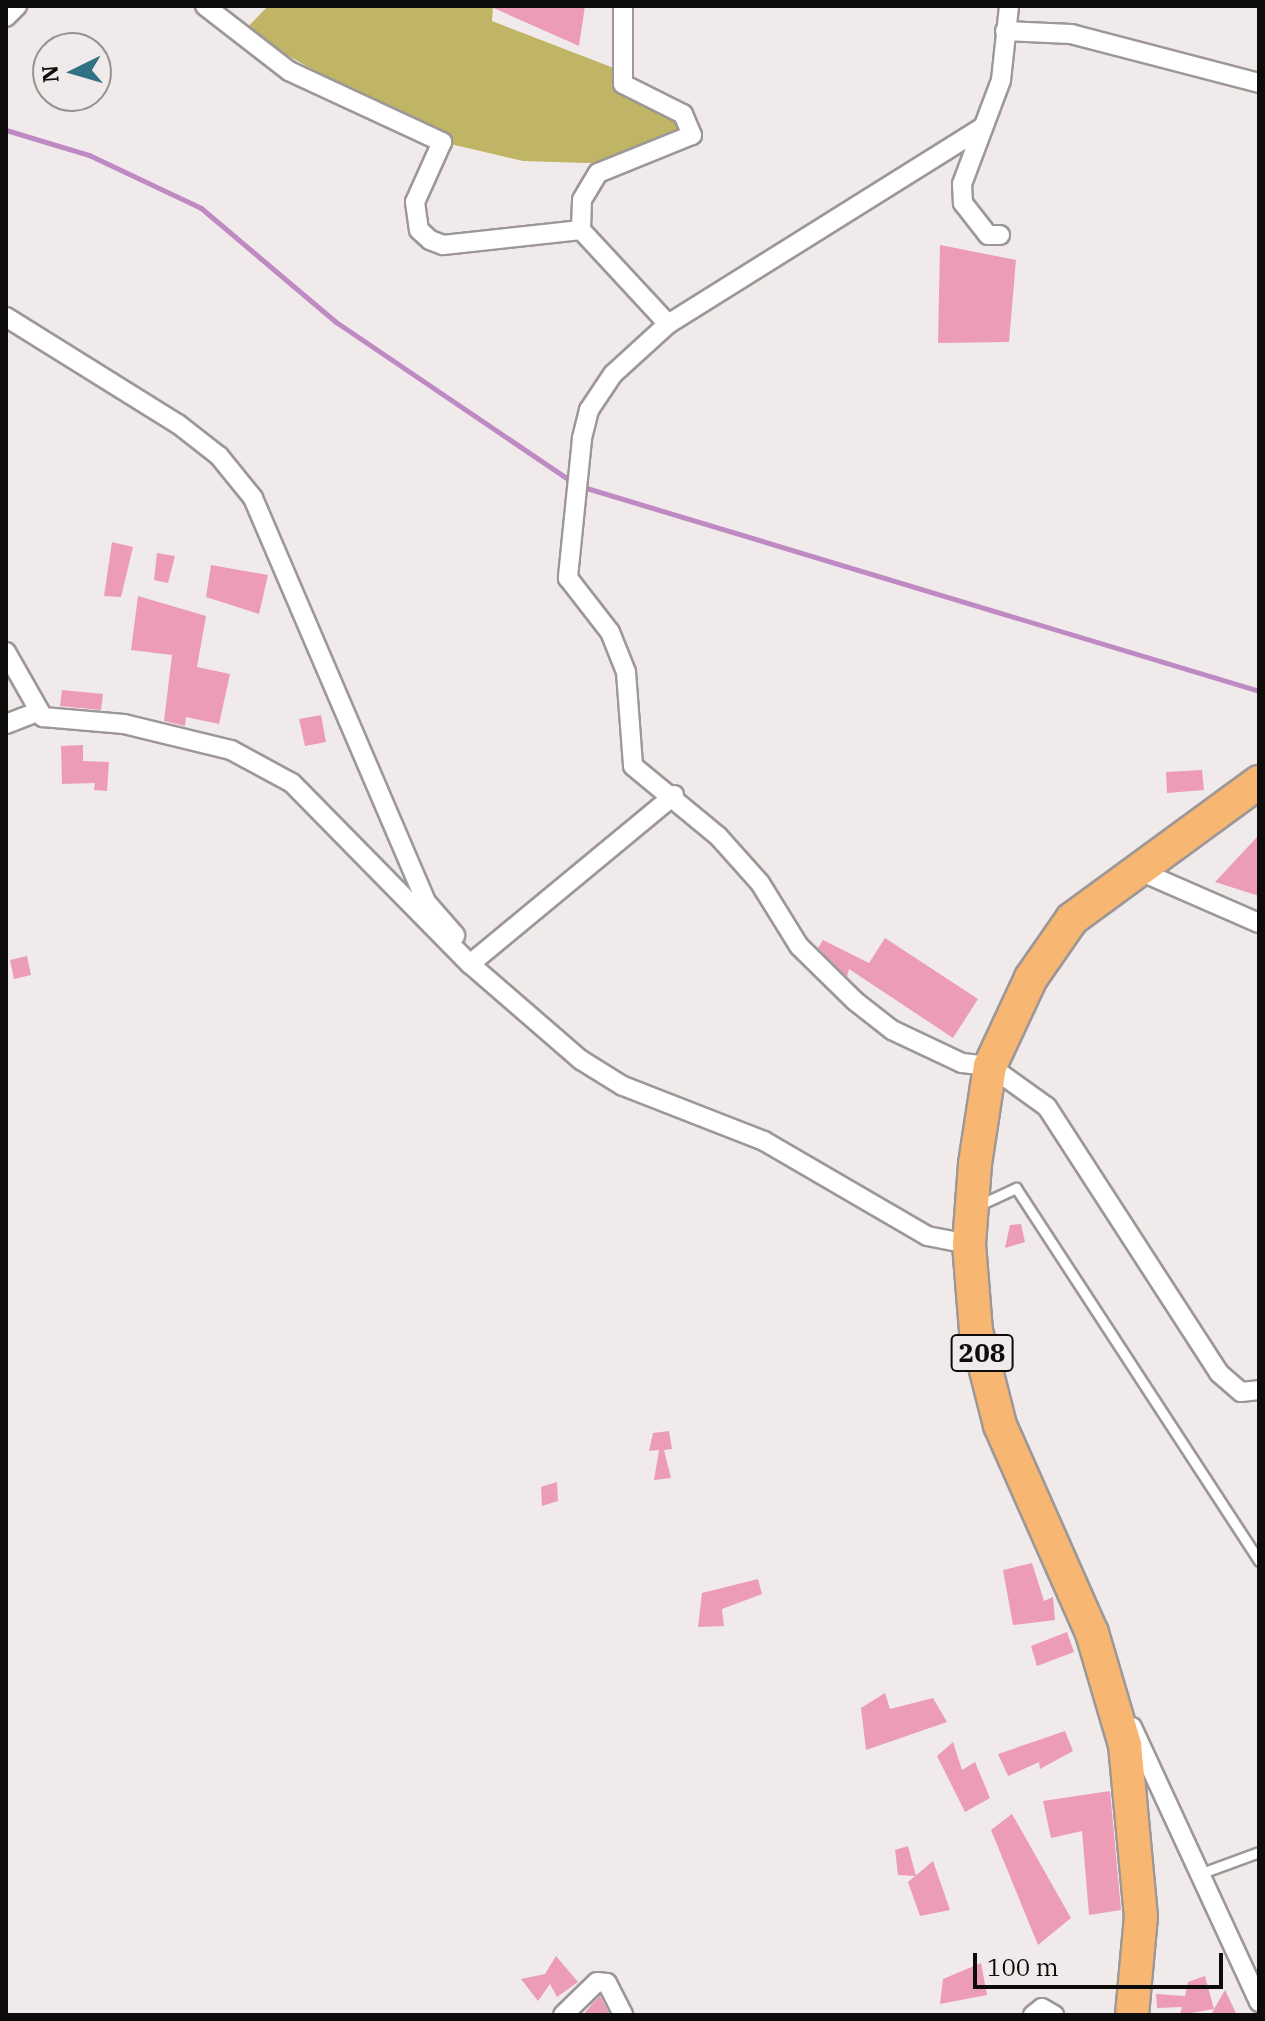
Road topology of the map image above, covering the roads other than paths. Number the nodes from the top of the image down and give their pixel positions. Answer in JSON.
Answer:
{"nodes":[{"id":1,"x":17,"y":6,"type":"edge"},
{"id":2,"x":205,"y":6,"type":"edge"},
{"id":3,"x":623,"y":6,"type":"edge"},
{"id":4,"x":1009,"y":6,"type":"edge"},
{"id":5,"x":6,"y":17,"type":"edge"},
{"id":6,"x":1005,"y":31,"type":"junction"},
{"id":7,"x":1259,"y":83,"type":"edge"},
{"id":8,"x":980,"y":129,"type":"junction"},
{"id":9,"x":581,"y":230,"type":"junction"},
{"id":10,"x":1000,"y":235,"type":"dead end"},
{"id":11,"x":6,"y":317,"type":"edge"},
{"id":12,"x":668,"y":324,"type":"junction"},
{"id":13,"x":6,"y":652,"type":"edge"},
{"id":14,"x":37,"y":712,"type":"junction"},
{"id":15,"x":6,"y":724,"type":"edge"},
{"id":16,"x":1259,"y":782,"type":"edge"},
{"id":17,"x":674,"y":795,"type":"junction"},
{"id":18,"x":1133,"y":868,"type":"junction"},
{"id":19,"x":1259,"y":923,"type":"edge"},
{"id":20,"x":472,"y":961,"type":"junction"},
{"id":21,"x":990,"y":1066,"type":"junction"},
{"id":22,"x":972,"y":1208,"type":"junction"},
{"id":23,"x":969,"y":1244,"type":"junction"},
{"id":24,"x":1259,"y":1390,"type":"edge"},
{"id":25,"x":1259,"y":1561,"type":"edge"},
{"id":26,"x":1092,"y":1633,"type":"junction"},
{"id":27,"x":1259,"y":1852,"type":"edge"},
{"id":28,"x":1196,"y":1875,"type":"junction"},
{"id":29,"x":1259,"y":2002,"type":"edge"},
{"id":30,"x":563,"y":2015,"type":"edge"},
{"id":31,"x":623,"y":2015,"type":"edge"},
{"id":32,"x":1033,"y":2015,"type":"edge"},
{"id":33,"x":1054,"y":2015,"type":"edge"},
{"id":34,"x":1132,"y":2015,"type":"edge"}],
"edges":[{"from":1,"to":5,"type":"street"},
{"from":2,"to":9,"type":"street"},
{"from":3,"to":9,"type":"street"},
{"from":4,"to":6,"type":"street"},
{"from":6,"to":7,"type":"street"},
{"from":6,"to":8,"type":"street"},
{"from":8,"to":10,"type":"street"},
{"from":8,"to":12,"type":"street"},
{"from":9,"to":12,"type":"street"},
{"from":11,"to":20,"type":"street"},
{"from":12,"to":17,"type":"street"},
{"from":13,"to":14,"type":"street"},
{"from":14,"to":15,"type":"street"},
{"from":14,"to":20,"type":"street"},
{"from":16,"to":18,"type":"highway","number":"208"},
{"from":17,"to":20,"type":"street"},
{"from":17,"to":21,"type":"street"},
{"from":18,"to":19,"type":"street"},
{"from":18,"to":21,"type":"highway","number":"208"},
{"from":20,"to":23,"type":"street"},
{"from":21,"to":22,"type":"highway","number":"208"},
{"from":21,"to":24,"type":"street"},
{"from":22,"to":23,"type":"highway","number":"208"},
{"from":22,"to":25,"type":"lane"},
{"from":23,"to":26,"type":"highway","number":"208"},
{"from":26,"to":28,"type":"street"},
{"from":26,"to":34,"type":"highway","number":"208"},
{"from":27,"to":28,"type":"lane"},
{"from":28,"to":29,"type":"street"},
{"from":30,"to":31,"type":"street"},
{"from":32,"to":33,"type":"street"}]}
